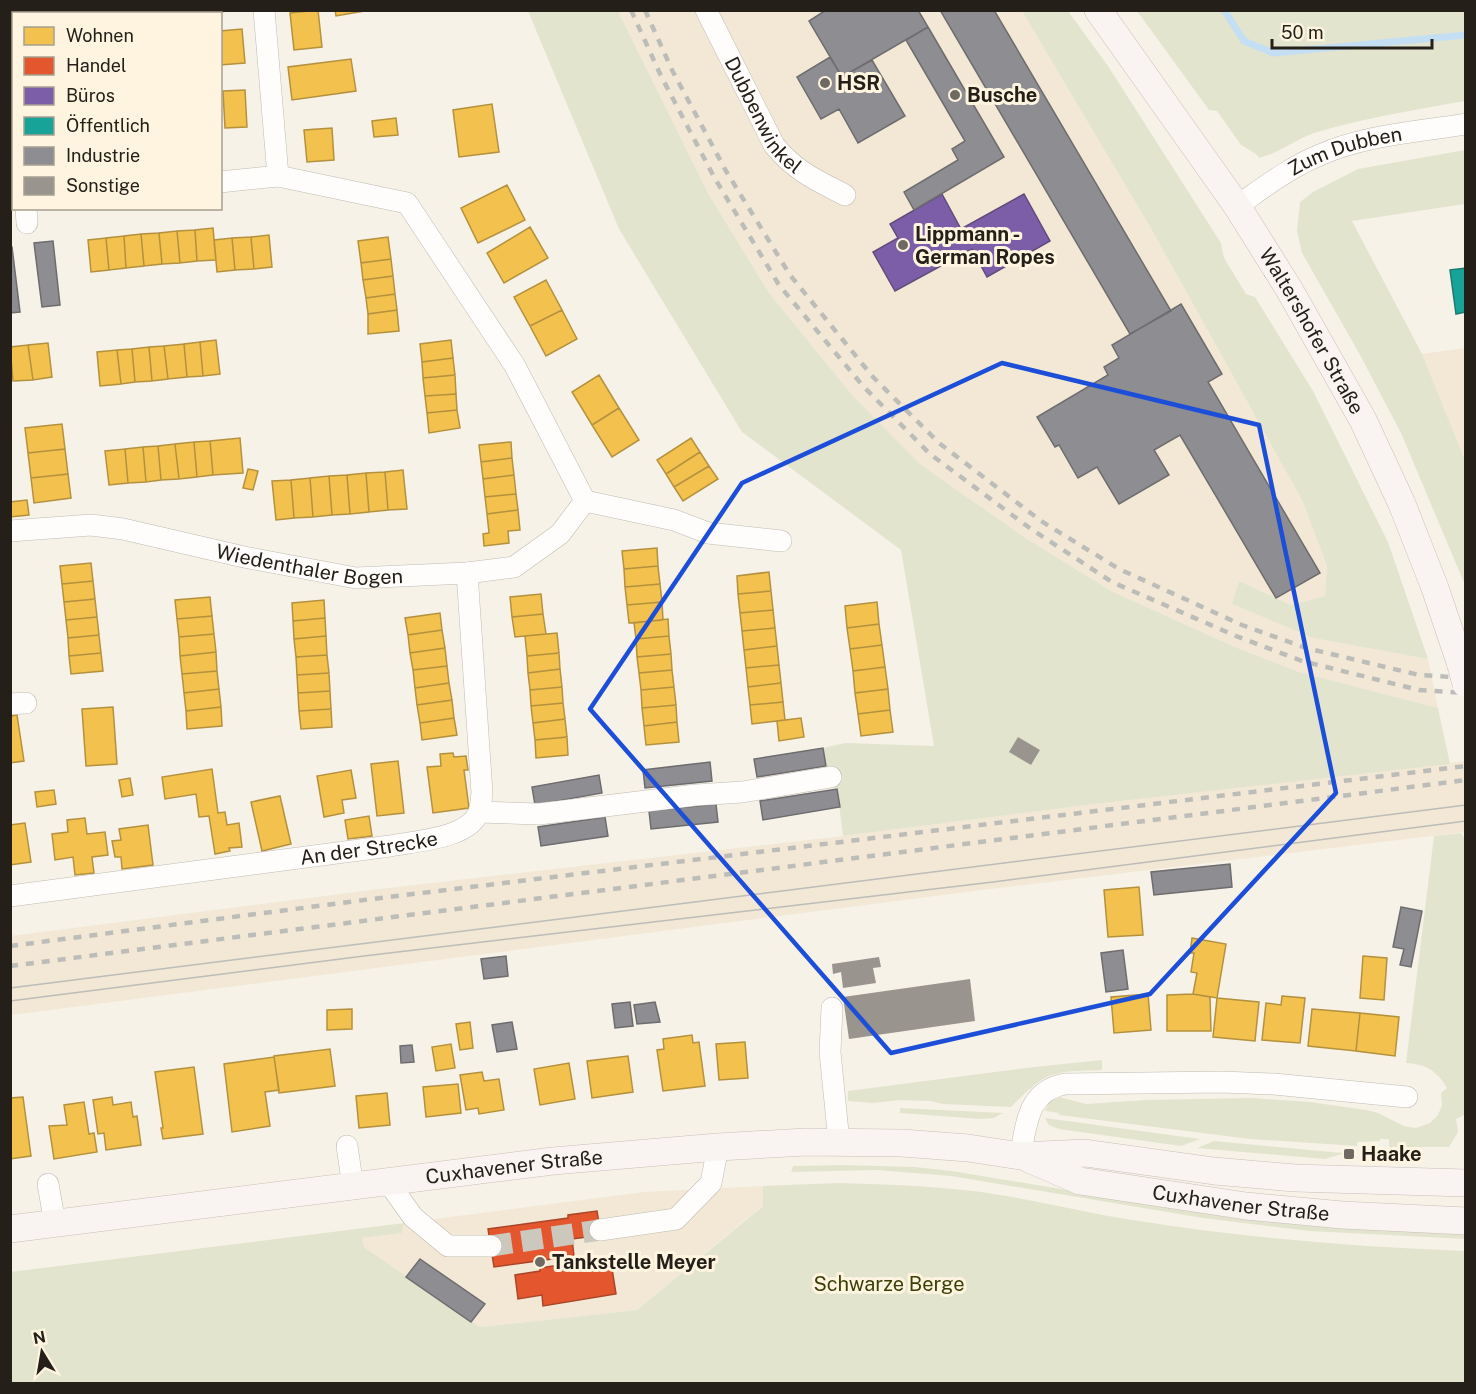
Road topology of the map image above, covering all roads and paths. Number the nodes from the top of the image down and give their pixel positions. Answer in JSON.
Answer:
{"nodes":[{"id":1,"x":264,"y":10,"type":"edge"},
{"id":2,"x":706,"y":10,"type":"edge"},
{"id":3,"x":1098,"y":10,"type":"edge"},
{"id":4,"x":1466,"y":124,"type":"edge"},
{"id":5,"x":278,"y":176,"type":"junction"},
{"id":6,"x":222,"y":182,"type":"edge"},
{"id":7,"x":845,"y":195,"type":"dead end"},
{"id":8,"x":1237,"y":206,"type":"junction"},
{"id":9,"x":585,"y":501,"type":"junction"},
{"id":10,"x":10,"y":531,"type":"edge"},
{"id":11,"x":781,"y":541,"type":"dead end"},
{"id":12,"x":467,"y":573,"type":"junction"},
{"id":13,"x":1463,"y":674,"type":"edge"},
{"id":14,"x":831,"y":777,"type":"dead end"},
{"id":15,"x":479,"y":812,"type":"junction"},
{"id":16,"x":10,"y":896,"type":"edge"},
{"id":17,"x":832,"y":1008,"type":"dead end"},
{"id":18,"x":1407,"y":1097,"type":"dead end"},
{"id":19,"x":839,"y":1142,"type":"junction"},
{"id":20,"x":347,"y":1146,"type":"dead end"},
{"id":21,"x":718,"y":1147,"type":"junction"},
{"id":22,"x":1020,"y":1156,"type":"junction"},
{"id":23,"x":388,"y":1182,"type":"junction"},
{"id":24,"x":1466,"y":1183,"type":"edge"},
{"id":25,"x":48,"y":1184,"type":"dead end"},
{"id":26,"x":353,"y":1187,"type":"junction"},
{"id":27,"x":1466,"y":1221,"type":"edge"},
{"id":28,"x":55,"y":1224,"type":"junction"},
{"id":29,"x":10,"y":1229,"type":"edge"},
{"id":30,"x":600,"y":1230,"type":"tunnel mouth"},
{"id":31,"x":491,"y":1246,"type":"tunnel mouth"}],
"edges":[{"from":1,"to":5,"type":"street"},
{"from":2,"to":7,"type":"street","name":"Dubbenwinkel"},
{"from":3,"to":8,"type":"main road","name":"Waltershofer Straße"},
{"from":4,"to":8,"type":"street","name":"Zum Dubben"},
{"from":5,"to":6,"type":"street"},
{"from":5,"to":9,"type":"street"},
{"from":8,"to":13,"type":"main road","name":"Waltershofer Straße"},
{"from":9,"to":11,"type":"street"},
{"from":9,"to":12,"type":"street","name":"Wiedenthaler Bogen"},
{"from":10,"to":12,"type":"street","name":"Wiedenthaler Bogen"},
{"from":12,"to":15,"type":"street"},
{"from":14,"to":15,"type":"street"},
{"from":15,"to":16,"type":"street","name":"An der Strecke"},
{"from":17,"to":19,"type":"street"},
{"from":18,"to":22,"type":"street"},
{"from":19,"to":21,"type":"main road","name":"Cuxhavener Straße"},
{"from":19,"to":22,"type":"main road","name":"Cuxhavener Straße"},
{"from":20,"to":26,"type":"street"},
{"from":21,"to":23,"type":"main road","name":"Cuxhavener Straße"},
{"from":21,"to":30,"type":"street"},
{"from":22,"to":24,"type":"main road","name":"Cuxhavener Straße"},
{"from":22,"to":27,"type":"main road","name":"Cuxhavener Straße"},
{"from":23,"to":26,"type":"main road","name":"Cuxhavener Straße"},
{"from":23,"to":31,"type":"street"},
{"from":25,"to":28,"type":"street"},
{"from":26,"to":28,"type":"main road","name":"Cuxhavener Straße"},
{"from":28,"to":29,"type":"main road","name":"Cuxhavener Straße"}]}
